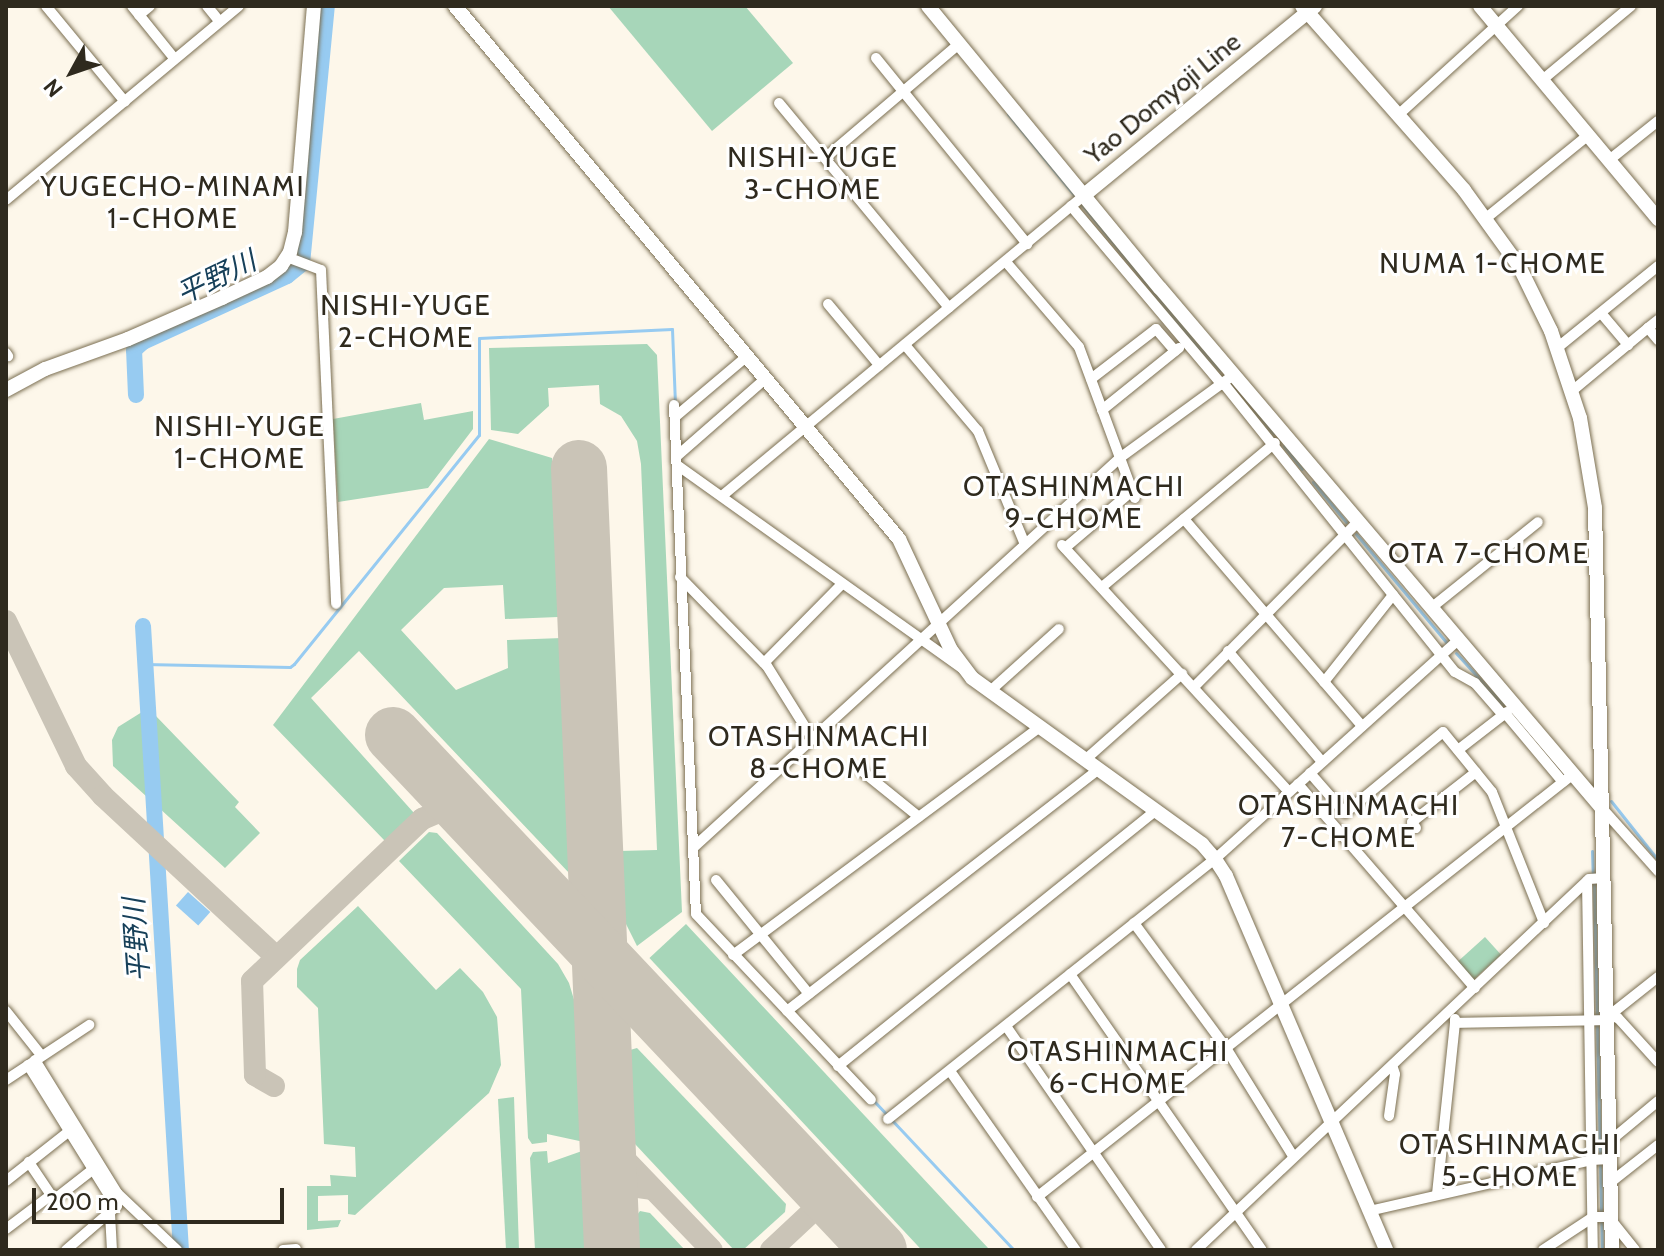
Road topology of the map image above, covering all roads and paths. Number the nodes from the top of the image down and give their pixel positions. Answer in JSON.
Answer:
{"nodes":[{"id":1,"x":46,"y":6,"type":"edge"},
{"id":2,"x":150,"y":6,"type":"edge"},
{"id":3,"x":207,"y":6,"type":"edge"},
{"id":4,"x":239,"y":6,"type":"edge"},
{"id":5,"x":314,"y":6,"type":"edge"},
{"id":6,"x":455,"y":6,"type":"edge"},
{"id":7,"x":928,"y":6,"type":"edge"},
{"id":8,"x":1480,"y":6,"type":"edge"},
{"id":9,"x":1518,"y":6,"type":"edge"},
{"id":10,"x":1631,"y":6,"type":"edge"},
{"id":11,"x":1308,"y":8,"type":"edge"},
{"id":12,"x":136,"y":10,"type":"edge"},
{"id":13,"x":219,"y":21,"type":"junction"},
{"id":14,"x":1496,"y":26,"type":"junction"},
{"id":15,"x":955,"y":48,"type":"junction"},
{"id":16,"x":174,"y":58,"type":"junction"},
{"id":17,"x":876,"y":58,"type":"dead end"},
{"id":18,"x":1541,"y":81,"type":"junction"},
{"id":19,"x":904,"y":92,"type":"junction"},
{"id":20,"x":125,"y":102,"type":"junction"},
{"id":21,"x":779,"y":103,"type":"dead end"},
{"id":22,"x":1397,"y":116,"type":"junction"},
{"id":23,"x":1658,"y":121,"type":"edge"},
{"id":24,"x":1587,"y":136,"type":"junction"},
{"id":25,"x":825,"y":158,"type":"junction"},
{"id":26,"x":1608,"y":161,"type":"junction"},
{"id":27,"x":1083,"y":196,"type":"junction"},
{"id":28,"x":6,"y":200,"type":"edge"},
{"id":29,"x":1071,"y":206,"type":"junction"},
{"id":30,"x":1485,"y":219,"type":"junction"},
{"id":31,"x":1658,"y":219,"type":"edge"},
{"id":32,"x":1027,"y":244,"type":"junction"},
{"id":33,"x":297,"y":261,"type":"junction"},
{"id":34,"x":1006,"y":262,"type":"junction"},
{"id":35,"x":1657,"y":269,"type":"edge"},
{"id":36,"x":828,"y":304,"type":"dead end"},
{"id":37,"x":949,"y":308,"type":"junction"},
{"id":38,"x":1601,"y":313,"type":"junction"},
{"id":39,"x":1658,"y":320,"type":"edge"},
{"id":40,"x":1648,"y":328,"type":"junction"},
{"id":41,"x":1658,"y":340,"type":"edge"},
{"id":42,"x":1186,"y":342,"type":"junction"},
{"id":43,"x":905,"y":345,"type":"junction"},
{"id":44,"x":1628,"y":345,"type":"junction"},
{"id":45,"x":1557,"y":348,"type":"junction"},
{"id":46,"x":1175,"y":351,"type":"junction"},
{"id":47,"x":746,"y":357,"type":"junction"},
{"id":48,"x":879,"y":365,"type":"junction"},
{"id":49,"x":765,"y":379,"type":"junction"},
{"id":50,"x":1091,"y":379,"type":"junction"},
{"id":51,"x":1227,"y":381,"type":"junction"},
{"id":52,"x":6,"y":390,"type":"edge"},
{"id":53,"x":1572,"y":391,"type":"junction"},
{"id":54,"x":674,"y":405,"type":"dead end"},
{"id":55,"x":1102,"y":410,"type":"junction"},
{"id":56,"x":675,"y":417,"type":"junction"},
{"id":57,"x":806,"y":428,"type":"junction"},
{"id":58,"x":1285,"y":435,"type":"junction"},
{"id":59,"x":1273,"y":445,"type":"junction"},
{"id":60,"x":1121,"y":457,"type":"junction"},
{"id":61,"x":677,"y":461,"type":"junction"},
{"id":62,"x":722,"y":496,"type":"junction"},
{"id":63,"x":1184,"y":519,"type":"junction"},
{"id":64,"x":1358,"y":522,"type":"junction"},
{"id":65,"x":1538,"y":522,"type":"dead end"},
{"id":66,"x":1344,"y":535,"type":"junction"},
{"id":67,"x":1024,"y":542,"type":"junction"},
{"id":68,"x":680,"y":577,"type":"junction"},
{"id":69,"x":842,"y":584,"type":"junction"},
{"id":70,"x":1102,"y":587,"type":"junction"},
{"id":71,"x":1393,"y":595,"type":"junction"},
{"id":72,"x":336,"y":604,"type":"dead end"},
{"id":73,"x":1431,"y":608,"type":"junction"},
{"id":74,"x":1266,"y":614,"type":"junction"},
{"id":75,"x":938,"y":623,"type":"junction"},
{"id":76,"x":1059,"y":629,"type":"dead end"},
{"id":77,"x":919,"y":640,"type":"junction"},
{"id":78,"x":1458,"y":640,"type":"junction"},
{"id":79,"x":1228,"y":651,"type":"junction"},
{"id":80,"x":1442,"y":655,"type":"junction"},
{"id":81,"x":764,"y":663,"type":"junction"},
{"id":82,"x":965,"y":670,"type":"junction"},
{"id":83,"x":1182,"y":674,"type":"junction"},
{"id":84,"x":1324,"y":682,"type":"junction"},
{"id":85,"x":1194,"y":687,"type":"junction"},
{"id":86,"x":989,"y":692,"type":"junction"},
{"id":87,"x":1507,"y":711,"type":"junction"},
{"id":88,"x":1362,"y":726,"type":"junction"},
{"id":89,"x":1039,"y":728,"type":"junction"},
{"id":90,"x":812,"y":738,"type":"junction"},
{"id":91,"x":1458,"y":750,"type":"junction"},
{"id":92,"x":1085,"y":760,"type":"junction"},
{"id":93,"x":1322,"y":762,"type":"junction"},
{"id":94,"x":1098,"y":770,"type":"junction"},
{"id":95,"x":862,"y":771,"type":"dead end"},
{"id":96,"x":1476,"y":772,"type":"junction"},
{"id":97,"x":1310,"y":773,"type":"junction"},
{"id":98,"x":1568,"y":778,"type":"junction"},
{"id":99,"x":1294,"y":788,"type":"junction"},
{"id":100,"x":1601,"y":807,"type":"junction"},
{"id":101,"x":1156,"y":810,"type":"junction"},
{"id":102,"x":919,"y":817,"type":"junction"},
{"id":103,"x":1416,"y":828,"type":"dead end"},
{"id":104,"x":1507,"y":828,"type":"junction"},
{"id":105,"x":694,"y":847,"type":"junction"},
{"id":106,"x":1654,"y":856,"type":"edge"},
{"id":107,"x":1215,"y":859,"type":"junction"},
{"id":108,"x":1658,"y":871,"type":"edge"},
{"id":109,"x":1595,"y":879,"type":"junction"},
{"id":110,"x":716,"y":880,"type":"dead end"},
{"id":111,"x":1404,"y":908,"type":"junction"},
{"id":112,"x":1134,"y":923,"type":"junction"},
{"id":113,"x":1544,"y":923,"type":"junction"},
{"id":114,"x":759,"y":936,"type":"junction"},
{"id":115,"x":733,"y":955,"type":"junction"},
{"id":116,"x":1070,"y":974,"type":"junction"},
{"id":117,"x":1658,"y":977,"type":"edge"},
{"id":118,"x":1475,"y":988,"type":"junction"},
{"id":119,"x":809,"y":994,"type":"junction"},
{"id":120,"x":1456,"y":1006,"type":"junction"},
{"id":121,"x":1281,"y":1007,"type":"junction"},
{"id":122,"x":6,"y":1011,"type":"edge"},
{"id":123,"x":787,"y":1011,"type":"junction"},
{"id":124,"x":1603,"y":1018,"type":"junction"},
{"id":125,"x":1455,"y":1023,"type":"junction"},
{"id":126,"x":89,"y":1025,"type":"dead end"},
{"id":127,"x":1006,"y":1026,"type":"junction"},
{"id":128,"x":1226,"y":1048,"type":"junction"},
{"id":129,"x":34,"y":1060,"type":"junction"},
{"id":130,"x":1658,"y":1062,"type":"edge"},
{"id":131,"x":1392,"y":1065,"type":"junction"},
{"id":132,"x":838,"y":1066,"type":"junction"},
{"id":133,"x":950,"y":1071,"type":"junction"},
{"id":134,"x":7,"y":1079,"type":"edge"},
{"id":135,"x":1600,"y":1089,"type":"junction"},
{"id":136,"x":871,"y":1100,"type":"dead end"},
{"id":137,"x":1157,"y":1100,"type":"junction"},
{"id":138,"x":1658,"y":1101,"type":"edge"},
{"id":139,"x":1389,"y":1116,"type":"dead end"},
{"id":140,"x":888,"y":1119,"type":"dead end"},
{"id":141,"x":1331,"y":1122,"type":"junction"},
{"id":142,"x":72,"y":1128,"type":"junction"},
{"id":143,"x":1610,"y":1141,"type":"junction"},
{"id":144,"x":1658,"y":1145,"type":"edge"},
{"id":145,"x":1092,"y":1152,"type":"junction"},
{"id":146,"x":1293,"y":1156,"type":"junction"},
{"id":147,"x":1601,"y":1160,"type":"junction"},
{"id":148,"x":29,"y":1162,"type":"junction"},
{"id":149,"x":96,"y":1167,"type":"junction"},
{"id":150,"x":6,"y":1181,"type":"edge"},
{"id":151,"x":1611,"y":1182,"type":"junction"},
{"id":152,"x":117,"y":1193,"type":"junction"},
{"id":153,"x":1437,"y":1194,"type":"junction"},
{"id":154,"x":51,"y":1195,"type":"junction"},
{"id":155,"x":1037,"y":1197,"type":"junction"},
{"id":156,"x":1369,"y":1211,"type":"junction"},
{"id":157,"x":110,"y":1213,"type":"junction"},
{"id":158,"x":1235,"y":1213,"type":"junction"},
{"id":159,"x":1605,"y":1218,"type":"junction"},
{"id":160,"x":6,"y":1229,"type":"edge"},
{"id":161,"x":296,"y":1249,"type":"edge"},
{"id":162,"x":66,"y":1250,"type":"edge"},
{"id":163,"x":112,"y":1250,"type":"edge"},
{"id":164,"x":177,"y":1250,"type":"edge"},
{"id":165,"x":283,"y":1250,"type":"edge"},
{"id":166,"x":1076,"y":1250,"type":"edge"},
{"id":167,"x":1161,"y":1250,"type":"edge"},
{"id":168,"x":1196,"y":1250,"type":"edge"},
{"id":169,"x":1262,"y":1250,"type":"edge"},
{"id":170,"x":1386,"y":1250,"type":"edge"},
{"id":171,"x":1543,"y":1250,"type":"edge"},
{"id":172,"x":1593,"y":1250,"type":"edge"},
{"id":173,"x":1612,"y":1250,"type":"edge"},
{"id":174,"x":1635,"y":1250,"type":"edge"}],
"edges":[{"from":1,"to":20,"type":"street"},
{"from":2,"to":12,"type":"street"},
{"from":3,"to":13,"type":"street"},
{"from":4,"to":13,"type":"street"},
{"from":5,"to":33,"type":"street"},
{"from":6,"to":47,"type":"street"},
{"from":7,"to":15,"type":"street","name":"Yao Domyoji Line"},
{"from":8,"to":14,"type":"street"},
{"from":9,"to":14,"type":"street"},
{"from":10,"to":18,"type":"street"},
{"from":11,"to":22,"type":"street"},
{"from":11,"to":27,"type":"street","name":"Yao Domyoji Line"},
{"from":12,"to":16,"type":"street"},
{"from":13,"to":16,"type":"street"},
{"from":14,"to":18,"type":"street"},
{"from":14,"to":22,"type":"street"},
{"from":15,"to":19,"type":"street"},
{"from":15,"to":27,"type":"street","name":"Yao Domyoji Line"},
{"from":16,"to":20,"type":"street"},
{"from":17,"to":19,"type":"street"},
{"from":18,"to":24,"type":"street"},
{"from":19,"to":25,"type":"street"},
{"from":19,"to":32,"type":"street"},
{"from":20,"to":28,"type":"street"},
{"from":21,"to":25,"type":"street"},
{"from":22,"to":30,"type":"street"},
{"from":23,"to":26,"type":"street"},
{"from":24,"to":26,"type":"street"},
{"from":24,"to":30,"type":"street"},
{"from":25,"to":37,"type":"street"},
{"from":26,"to":31,"type":"street"},
{"from":27,"to":29,"type":"street"},
{"from":27,"to":51,"type":"street"},
{"from":29,"to":32,"type":"street"},
{"from":29,"to":42,"type":"street"},
{"from":30,"to":45,"type":"street"},
{"from":32,"to":34,"type":"street"},
{"from":33,"to":52,"type":"street"},
{"from":33,"to":72,"type":"street"},
{"from":34,"to":37,"type":"street"},
{"from":34,"to":50,"type":"street"},
{"from":35,"to":38,"type":"street"},
{"from":36,"to":48,"type":"street"},
{"from":37,"to":43,"type":"street"},
{"from":38,"to":44,"type":"street"},
{"from":38,"to":45,"type":"street"},
{"from":39,"to":40,"type":"street"},
{"from":40,"to":41,"type":"street"},
{"from":40,"to":44,"type":"street"},
{"from":42,"to":46,"type":"street"},
{"from":42,"to":51,"type":"street"},
{"from":43,"to":48,"type":"street"},
{"from":43,"to":67,"type":"street"},
{"from":44,"to":53,"type":"street"},
{"from":45,"to":53,"type":"street"},
{"from":46,"to":50,"type":"street"},
{"from":46,"to":55,"type":"street"},
{"from":47,"to":49,"type":"street"},
{"from":47,"to":56,"type":"street"},
{"from":48,"to":57,"type":"street"},
{"from":49,"to":57,"type":"street"},
{"from":49,"to":61,"type":"street"},
{"from":50,"to":55,"type":"street"},
{"from":51,"to":58,"type":"street"},
{"from":51,"to":59,"type":"street"},
{"from":51,"to":60,"type":"street"},
{"from":53,"to":100,"type":"street"},
{"from":54,"to":56,"type":"street"},
{"from":55,"to":60,"type":"street"},
{"from":56,"to":61,"type":"street"},
{"from":57,"to":62,"type":"street"},
{"from":57,"to":75,"type":"street"},
{"from":58,"to":59,"type":"street"},
{"from":58,"to":64,"type":"street"},
{"from":59,"to":63,"type":"street"},
{"from":59,"to":66,"type":"street"},
{"from":60,"to":67,"type":"street"},
{"from":60,"to":70,"type":"street"},
{"from":61,"to":62,"type":"street"},
{"from":61,"to":68,"type":"street"},
{"from":62,"to":69,"type":"street"},
{"from":63,"to":70,"type":"street"},
{"from":63,"to":74,"type":"street"},
{"from":64,"to":66,"type":"street"},
{"from":64,"to":73,"type":"street"},
{"from":65,"to":73,"type":"street"},
{"from":66,"to":71,"type":"street"},
{"from":66,"to":74,"type":"street"},
{"from":67,"to":75,"type":"street"},
{"from":68,"to":81,"type":"street"},
{"from":68,"to":105,"type":"street"},
{"from":69,"to":77,"type":"street"},
{"from":69,"to":81,"type":"street"},
{"from":70,"to":83,"type":"street"},
{"from":71,"to":80,"type":"street"},
{"from":71,"to":84,"type":"street"},
{"from":73,"to":78,"type":"street"},
{"from":74,"to":79,"type":"street"},
{"from":74,"to":84,"type":"street"},
{"from":75,"to":77,"type":"street"},
{"from":75,"to":82,"type":"street"},
{"from":76,"to":86,"type":"street"},
{"from":77,"to":82,"type":"street"},
{"from":77,"to":90,"type":"street"},
{"from":78,"to":80,"type":"street"},
{"from":78,"to":87,"type":"street"},
{"from":79,"to":85,"type":"street"},
{"from":79,"to":93,"type":"street"},
{"from":80,"to":87,"type":"street"},
{"from":80,"to":88,"type":"street"},
{"from":81,"to":90,"type":"street"},
{"from":82,"to":86,"type":"street"},
{"from":83,"to":85,"type":"street"},
{"from":83,"to":92,"type":"street"},
{"from":84,"to":88,"type":"street"},
{"from":85,"to":99,"type":"street"},
{"from":86,"to":89,"type":"street"},
{"from":87,"to":91,"type":"street"},
{"from":87,"to":98,"type":"street"},
{"from":88,"to":93,"type":"street"},
{"from":89,"to":92,"type":"street"},
{"from":89,"to":102,"type":"street"},
{"from":90,"to":105,"type":"street"},
{"from":91,"to":96,"type":"street"},
{"from":91,"to":97,"type":"street"},
{"from":92,"to":94,"type":"street"},
{"from":93,"to":97,"type":"street"},
{"from":94,"to":101,"type":"street"},
{"from":94,"to":119,"type":"street"},
{"from":95,"to":102,"type":"street"},
{"from":96,"to":103,"type":"street"},
{"from":96,"to":104,"type":"street"},
{"from":97,"to":99,"type":"street"},
{"from":98,"to":100,"type":"street"},
{"from":98,"to":104,"type":"street"},
{"from":99,"to":107,"type":"street"},
{"from":99,"to":111,"type":"street"},
{"from":100,"to":106,"type":"street"},
{"from":100,"to":109,"type":"street"},
{"from":101,"to":107,"type":"street"},
{"from":101,"to":132,"type":"street"},
{"from":102,"to":114,"type":"street"},
{"from":104,"to":111,"type":"street"},
{"from":104,"to":113,"type":"street"},
{"from":105,"to":115,"type":"street"},
{"from":106,"to":108,"type":"street"},
{"from":107,"to":112,"type":"street"},
{"from":107,"to":121,"type":"street"},
{"from":109,"to":113,"type":"street"},
{"from":109,"to":124,"type":"street"},
{"from":110,"to":114,"type":"street"},
{"from":111,"to":118,"type":"street"},
{"from":111,"to":121,"type":"street"},
{"from":112,"to":116,"type":"street"},
{"from":112,"to":128,"type":"street"},
{"from":113,"to":118,"type":"street"},
{"from":114,"to":115,"type":"street"},
{"from":114,"to":119,"type":"street"},
{"from":115,"to":123,"type":"street"},
{"from":116,"to":127,"type":"street"},
{"from":116,"to":137,"type":"street"},
{"from":117,"to":124,"type":"street"},
{"from":118,"to":120,"type":"street"},
{"from":119,"to":123,"type":"street"},
{"from":120,"to":125,"type":"street"},
{"from":120,"to":131,"type":"street"},
{"from":121,"to":128,"type":"street"},
{"from":121,"to":141,"type":"street"},
{"from":122,"to":129,"type":"street"},
{"from":123,"to":132,"type":"street"},
{"from":124,"to":125,"type":"street"},
{"from":124,"to":130,"type":"street"},
{"from":124,"to":135,"type":"street"},
{"from":125,"to":153,"type":"street"},
{"from":126,"to":129,"type":"street"},
{"from":127,"to":133,"type":"street"},
{"from":127,"to":145,"type":"street"},
{"from":128,"to":137,"type":"street"},
{"from":128,"to":146,"type":"street"},
{"from":129,"to":134,"type":"street"},
{"from":129,"to":142,"type":"street"},
{"from":131,"to":139,"type":"street"},
{"from":131,"to":141,"type":"street"},
{"from":132,"to":136,"type":"street"},
{"from":133,"to":140,"type":"street"},
{"from":133,"to":155,"type":"street"},
{"from":135,"to":143,"type":"street"},
{"from":135,"to":147,"type":"street"},
{"from":137,"to":145,"type":"street"},
{"from":137,"to":158,"type":"street"},
{"from":138,"to":143,"type":"street"},
{"from":141,"to":146,"type":"street"},
{"from":141,"to":156,"type":"street"},
{"from":142,"to":148,"type":"street"},
{"from":142,"to":149,"type":"street"},
{"from":143,"to":147,"type":"street"},
{"from":144,"to":151,"type":"street"},
{"from":145,"to":155,"type":"street"},
{"from":145,"to":167,"type":"street"},
{"from":146,"to":158,"type":"street"},
{"from":147,"to":151,"type":"street"},
{"from":147,"to":153,"type":"street"},
{"from":147,"to":159,"type":"street"},
{"from":148,"to":150,"type":"street"},
{"from":148,"to":154,"type":"street"},
{"from":149,"to":152,"type":"street"},
{"from":149,"to":154,"type":"street"},
{"from":149,"to":157,"type":"street"},
{"from":151,"to":159,"type":"street"},
{"from":152,"to":157,"type":"street"},
{"from":152,"to":164,"type":"street"},
{"from":153,"to":156,"type":"street"},
{"from":154,"to":160,"type":"street"},
{"from":155,"to":166,"type":"street"},
{"from":156,"to":170,"type":"street"},
{"from":157,"to":162,"type":"street"},
{"from":157,"to":163,"type":"street"},
{"from":158,"to":168,"type":"street"},
{"from":158,"to":169,"type":"street"},
{"from":159,"to":171,"type":"street"},
{"from":159,"to":172,"type":"street"},
{"from":159,"to":173,"type":"street"},
{"from":159,"to":174,"type":"street"},
{"from":161,"to":165,"type":"street"}]}
